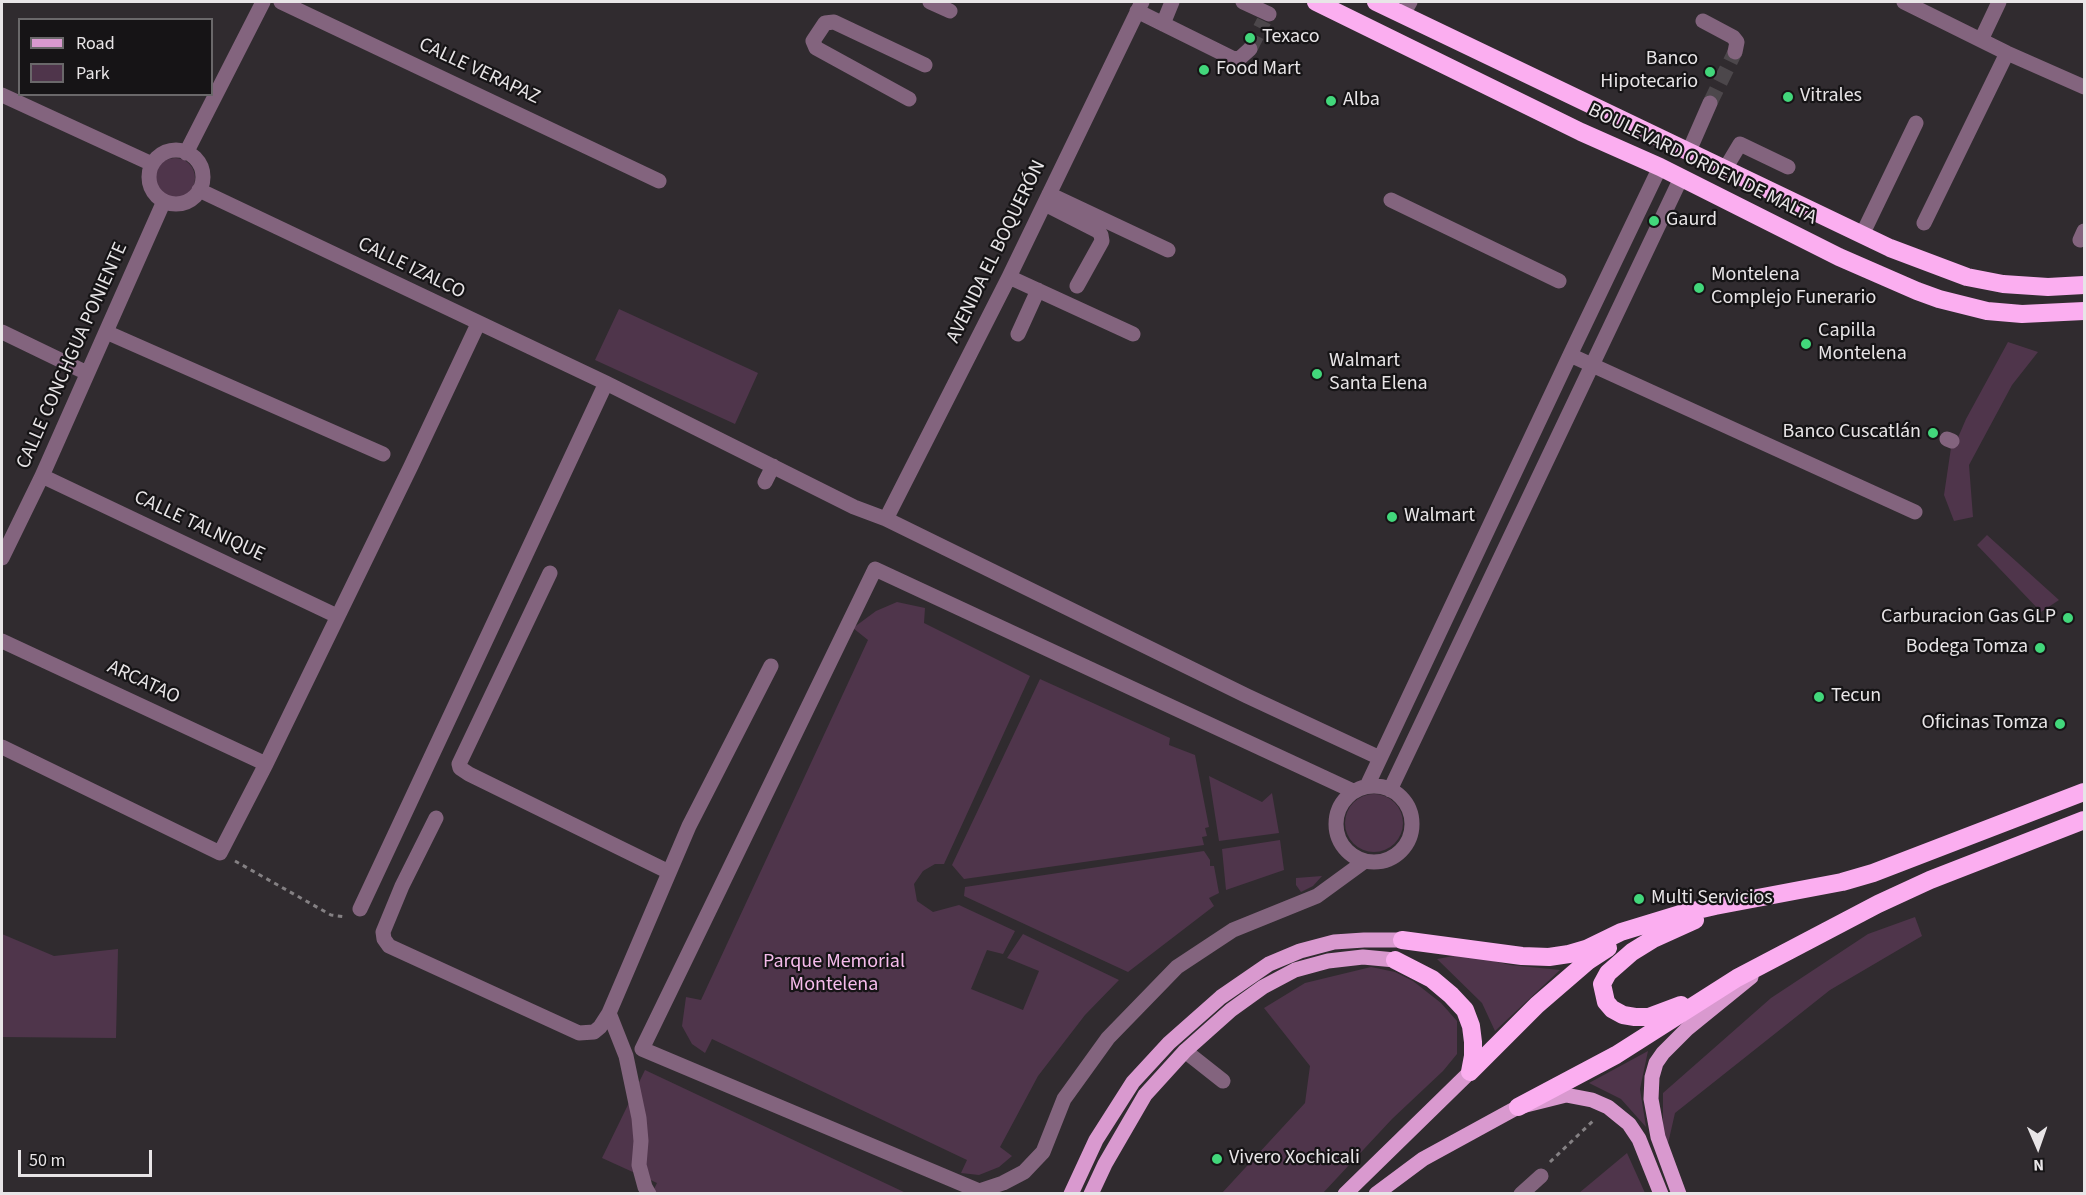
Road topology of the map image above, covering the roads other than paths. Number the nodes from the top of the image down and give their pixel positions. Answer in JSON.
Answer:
{"nodes":[{"id":1,"x":263,"y":2,"type":"edge"},
{"id":2,"x":281,"y":2,"type":"edge"},
{"id":3,"x":930,"y":2,"type":"edge"},
{"id":4,"x":1172,"y":2,"type":"edge"},
{"id":5,"x":1243,"y":2,"type":"edge"},
{"id":6,"x":1316,"y":2,"type":"edge"},
{"id":7,"x":1376,"y":2,"type":"edge"},
{"id":8,"x":1904,"y":2,"type":"edge"},
{"id":9,"x":1999,"y":2,"type":"edge"},
{"id":10,"x":1139,"y":6,"type":"edge"},
{"id":11,"x":1407,"y":8,"type":"edge"},
{"id":12,"x":950,"y":11,"type":"dead end"},
{"id":13,"x":1270,"y":12,"type":"edge"},
{"id":14,"x":1703,"y":21,"type":"dead end"},
{"id":15,"x":1163,"y":24,"type":"junction"},
{"id":16,"x":1981,"y":40,"type":"junction"},
{"id":17,"x":1250,"y":49,"type":"dead end"},
{"id":18,"x":1735,"y":52,"type":"dead end"},
{"id":19,"x":2007,"y":53,"type":"junction"},
{"id":20,"x":925,"y":65,"type":"dead end"},
{"id":21,"x":2085,"y":87,"type":"edge"},
{"id":22,"x":2,"y":95,"type":"edge"},
{"id":23,"x":909,"y":99,"type":"dead end"},
{"id":24,"x":1710,"y":103,"type":"tunnel mouth"},
{"id":25,"x":1916,"y":123,"type":"dead end"},
{"id":26,"x":1689,"y":152,"type":"junction"},
{"id":27,"x":186,"y":153,"type":"junction"},
{"id":28,"x":152,"y":164,"type":"junction"},
{"id":29,"x":1660,"y":167,"type":"junction"},
{"id":30,"x":1788,"y":167,"type":"dead end"},
{"id":31,"x":1725,"y":169,"type":"junction"},
{"id":32,"x":1681,"y":178,"type":"junction"},
{"id":33,"x":659,"y":181,"type":"dead end"},
{"id":34,"x":199,"y":190,"type":"junction"},
{"id":35,"x":1047,"y":199,"type":"junction"},
{"id":36,"x":1391,"y":200,"type":"dead end"},
{"id":37,"x":164,"y":201,"type":"junction"},
{"id":38,"x":1924,"y":223,"type":"dead end"},
{"id":39,"x":1862,"y":235,"type":"junction"},
{"id":40,"x":1168,"y":250,"type":"dead end"},
{"id":41,"x":1009,"y":277,"type":"junction"},
{"id":42,"x":1558,"y":281,"type":"dead end"},
{"id":43,"x":2085,"y":285,"type":"edge"},
{"id":44,"x":1077,"y":286,"type":"dead end"},
{"id":45,"x":1038,"y":290,"type":"junction"},
{"id":46,"x":2085,"y":311,"type":"edge"},
{"id":47,"x":478,"y":324,"type":"junction"},
{"id":48,"x":2,"y":332,"type":"edge"},
{"id":49,"x":106,"y":332,"type":"junction"},
{"id":50,"x":1018,"y":334,"type":"dead end"},
{"id":51,"x":1132,"y":334,"type":"dead end"},
{"id":52,"x":1570,"y":355,"type":"junction"},
{"id":53,"x":1592,"y":364,"type":"junction"},
{"id":54,"x":87,"y":373,"type":"junction"},
{"id":55,"x":606,"y":383,"type":"junction"},
{"id":56,"x":383,"y":454,"type":"dead end"},
{"id":57,"x":773,"y":466,"type":"junction"},
{"id":58,"x":42,"y":476,"type":"junction"},
{"id":59,"x":765,"y":482,"type":"dead end"},
{"id":60,"x":1915,"y":512,"type":"dead end"},
{"id":61,"x":886,"y":519,"type":"junction"},
{"id":62,"x":2,"y":558,"type":"edge"},
{"id":63,"x":550,"y":573,"type":"dead end"},
{"id":64,"x":337,"y":616,"type":"junction"},
{"id":65,"x":2,"y":641,"type":"edge"},
{"id":66,"x":771,"y":666,"type":"dead end"},
{"id":67,"x":2,"y":747,"type":"edge"},
{"id":68,"x":1380,"y":758,"type":"junction"},
{"id":69,"x":266,"y":764,"type":"junction"},
{"id":70,"x":1360,"y":789,"type":"junction"},
{"id":71,"x":1390,"y":790,"type":"junction"},
{"id":72,"x":2085,"y":792,"type":"edge"},
{"id":73,"x":436,"y":818,"type":"dead end"},
{"id":74,"x":2085,"y":820,"type":"edge"},
{"id":75,"x":1365,"y":861,"type":"junction"},
{"id":76,"x":669,"y":872,"type":"junction"},
{"id":77,"x":1747,"y":900,"type":"junction"},
{"id":78,"x":360,"y":909,"type":"road end"},
{"id":79,"x":1680,"y":914,"type":"junction"},
{"id":80,"x":1402,"y":940,"type":"joint"},
{"id":81,"x":1395,"y":960,"type":"joint"},
{"id":82,"x":1770,"y":962,"type":"junction"},
{"id":83,"x":1737,"y":978,"type":"junction"},
{"id":84,"x":609,"y":1013,"type":"junction"},
{"id":85,"x":1185,"y":1051,"type":"junction"},
{"id":86,"x":1470,"y":1072,"type":"junction"},
{"id":87,"x":1223,"y":1082,"type":"dead end"},
{"id":88,"x":1518,"y":1107,"type":"junction"},
{"id":89,"x":1541,"y":1176,"type":"road end"},
{"id":90,"x":649,"y":1194,"type":"edge"},
{"id":91,"x":1071,"y":1194,"type":"edge"},
{"id":92,"x":1091,"y":1194,"type":"edge"},
{"id":93,"x":1345,"y":1194,"type":"edge"},
{"id":94,"x":1376,"y":1194,"type":"edge"},
{"id":95,"x":1521,"y":1194,"type":"edge"},
{"id":96,"x":1660,"y":1194,"type":"edge"},
{"id":97,"x":1679,"y":1194,"type":"edge"}],
"edges":[{"from":1,"to":27,"type":"street"},
{"from":2,"to":33,"type":"street","name":"CALLE VERAPAZ"},
{"from":3,"to":12,"type":"street"},
{"from":4,"to":15,"type":"street"},
{"from":5,"to":13,"type":"street"},
{"from":6,"to":29,"type":"highway","name":"BOULEVARD ORDEN DE MALTA"},
{"from":7,"to":11,"type":"highway","name":"BOULEVARD ORDEN DE MALTA"},
{"from":8,"to":16,"type":"street"},
{"from":9,"to":16,"type":"street"},
{"from":10,"to":15,"type":"street"},
{"from":10,"to":35,"type":"street","name":"AVENIDA EL BOQUERÓN"},
{"from":11,"to":26,"type":"highway","name":"BOULEVARD ORDEN DE MALTA"},
{"from":14,"to":18,"type":"street"},
{"from":15,"to":17,"type":"street"},
{"from":16,"to":19,"type":"street"},
{"from":19,"to":21,"type":"street"},
{"from":19,"to":38,"type":"street"},
{"from":20,"to":23,"type":"street"},
{"from":22,"to":28,"type":"street"},
{"from":24,"to":26,"type":"street"},
{"from":25,"to":39,"type":"street"},
{"from":26,"to":31,"type":"highway","name":"BOULEVARD ORDEN DE MALTA"},
{"from":27,"to":28,"type":"street"},
{"from":27,"to":34,"type":"street"},
{"from":28,"to":37,"type":"street"},
{"from":29,"to":32,"type":"highway","name":"BOULEVARD ORDEN DE MALTA"},
{"from":29,"to":52,"type":"street"},
{"from":30,"to":31,"type":"street"},
{"from":31,"to":39,"type":"highway","name":"BOULEVARD ORDEN DE MALTA"},
{"from":32,"to":46,"type":"highway","name":"BOULEVARD ORDEN DE MALTA"},
{"from":32,"to":53,"type":"street"},
{"from":34,"to":37,"type":"street"},
{"from":34,"to":47,"type":"street","name":"CALLE IZALCO"},
{"from":35,"to":40,"type":"street"},
{"from":35,"to":41,"type":"street","name":"AVENIDA EL BOQUERÓN"},
{"from":35,"to":44,"type":"street"},
{"from":36,"to":42,"type":"street"},
{"from":37,"to":49,"type":"street","name":"CALLE CONCHGUA PONIENTE"},
{"from":39,"to":43,"type":"highway","name":"BOULEVARD ORDEN DE MALTA"},
{"from":41,"to":45,"type":"street"},
{"from":41,"to":61,"type":"street","name":"AVENIDA EL BOQUERÓN"},
{"from":45,"to":50,"type":"street"},
{"from":45,"to":51,"type":"street"},
{"from":47,"to":55,"type":"street","name":"CALLE IZALCO"},
{"from":47,"to":64,"type":"street"},
{"from":48,"to":54,"type":"street"},
{"from":49,"to":54,"type":"street","name":"CALLE CONCHGUA PONIENTE"},
{"from":49,"to":56,"type":"street"},
{"from":52,"to":53,"type":"street"},
{"from":52,"to":68,"type":"street"},
{"from":53,"to":60,"type":"street"},
{"from":53,"to":71,"type":"street"},
{"from":54,"to":58,"type":"street","name":"CALLE CONCHGUA PONIENTE"},
{"from":55,"to":57,"type":"street","name":"CALLE IZALCO"},
{"from":55,"to":78,"type":"street"},
{"from":57,"to":59,"type":"street"},
{"from":57,"to":61,"type":"street","name":"CALLE IZALCO"},
{"from":58,"to":62,"type":"street","name":"CALLE CONCHGUA PONIENTE"},
{"from":58,"to":64,"type":"street","name":"CALLE TALNIQUE"},
{"from":61,"to":68,"type":"street","name":"CALLE IZALCO"},
{"from":63,"to":76,"type":"street"},
{"from":64,"to":69,"type":"street"},
{"from":65,"to":69,"type":"street","name":"ARCATAO"},
{"from":66,"to":76,"type":"street"},
{"from":67,"to":69,"type":"street"},
{"from":68,"to":70,"type":"street"},
{"from":70,"to":71,"type":"street"},
{"from":70,"to":75,"type":"street"},
{"from":70,"to":75,"type":"street"},
{"from":71,"to":75,"type":"street"},
{"from":72,"to":77,"type":"highway"},
{"from":73,"to":84,"type":"street"},
{"from":74,"to":82,"type":"highway"},
{"from":76,"to":84,"type":"street"},
{"from":77,"to":79,"type":"highway"},
{"from":77,"to":83,"type":"highway"},
{"from":79,"to":80,"type":"highway"},
{"from":79,"to":86,"type":"highway"},
{"from":80,"to":91,"type":"main road"},
{"from":81,"to":85,"type":"main road"},
{"from":81,"to":86,"type":"highway"},
{"from":82,"to":83,"type":"highway"},
{"from":82,"to":97,"type":"main road"},
{"from":83,"to":88,"type":"highway"},
{"from":84,"to":90,"type":"street"},
{"from":85,"to":87,"type":"street"},
{"from":85,"to":92,"type":"main road"},
{"from":86,"to":93,"type":"main road"},
{"from":88,"to":94,"type":"main road"},
{"from":88,"to":96,"type":"main road"},
{"from":89,"to":95,"type":"street"}]}
